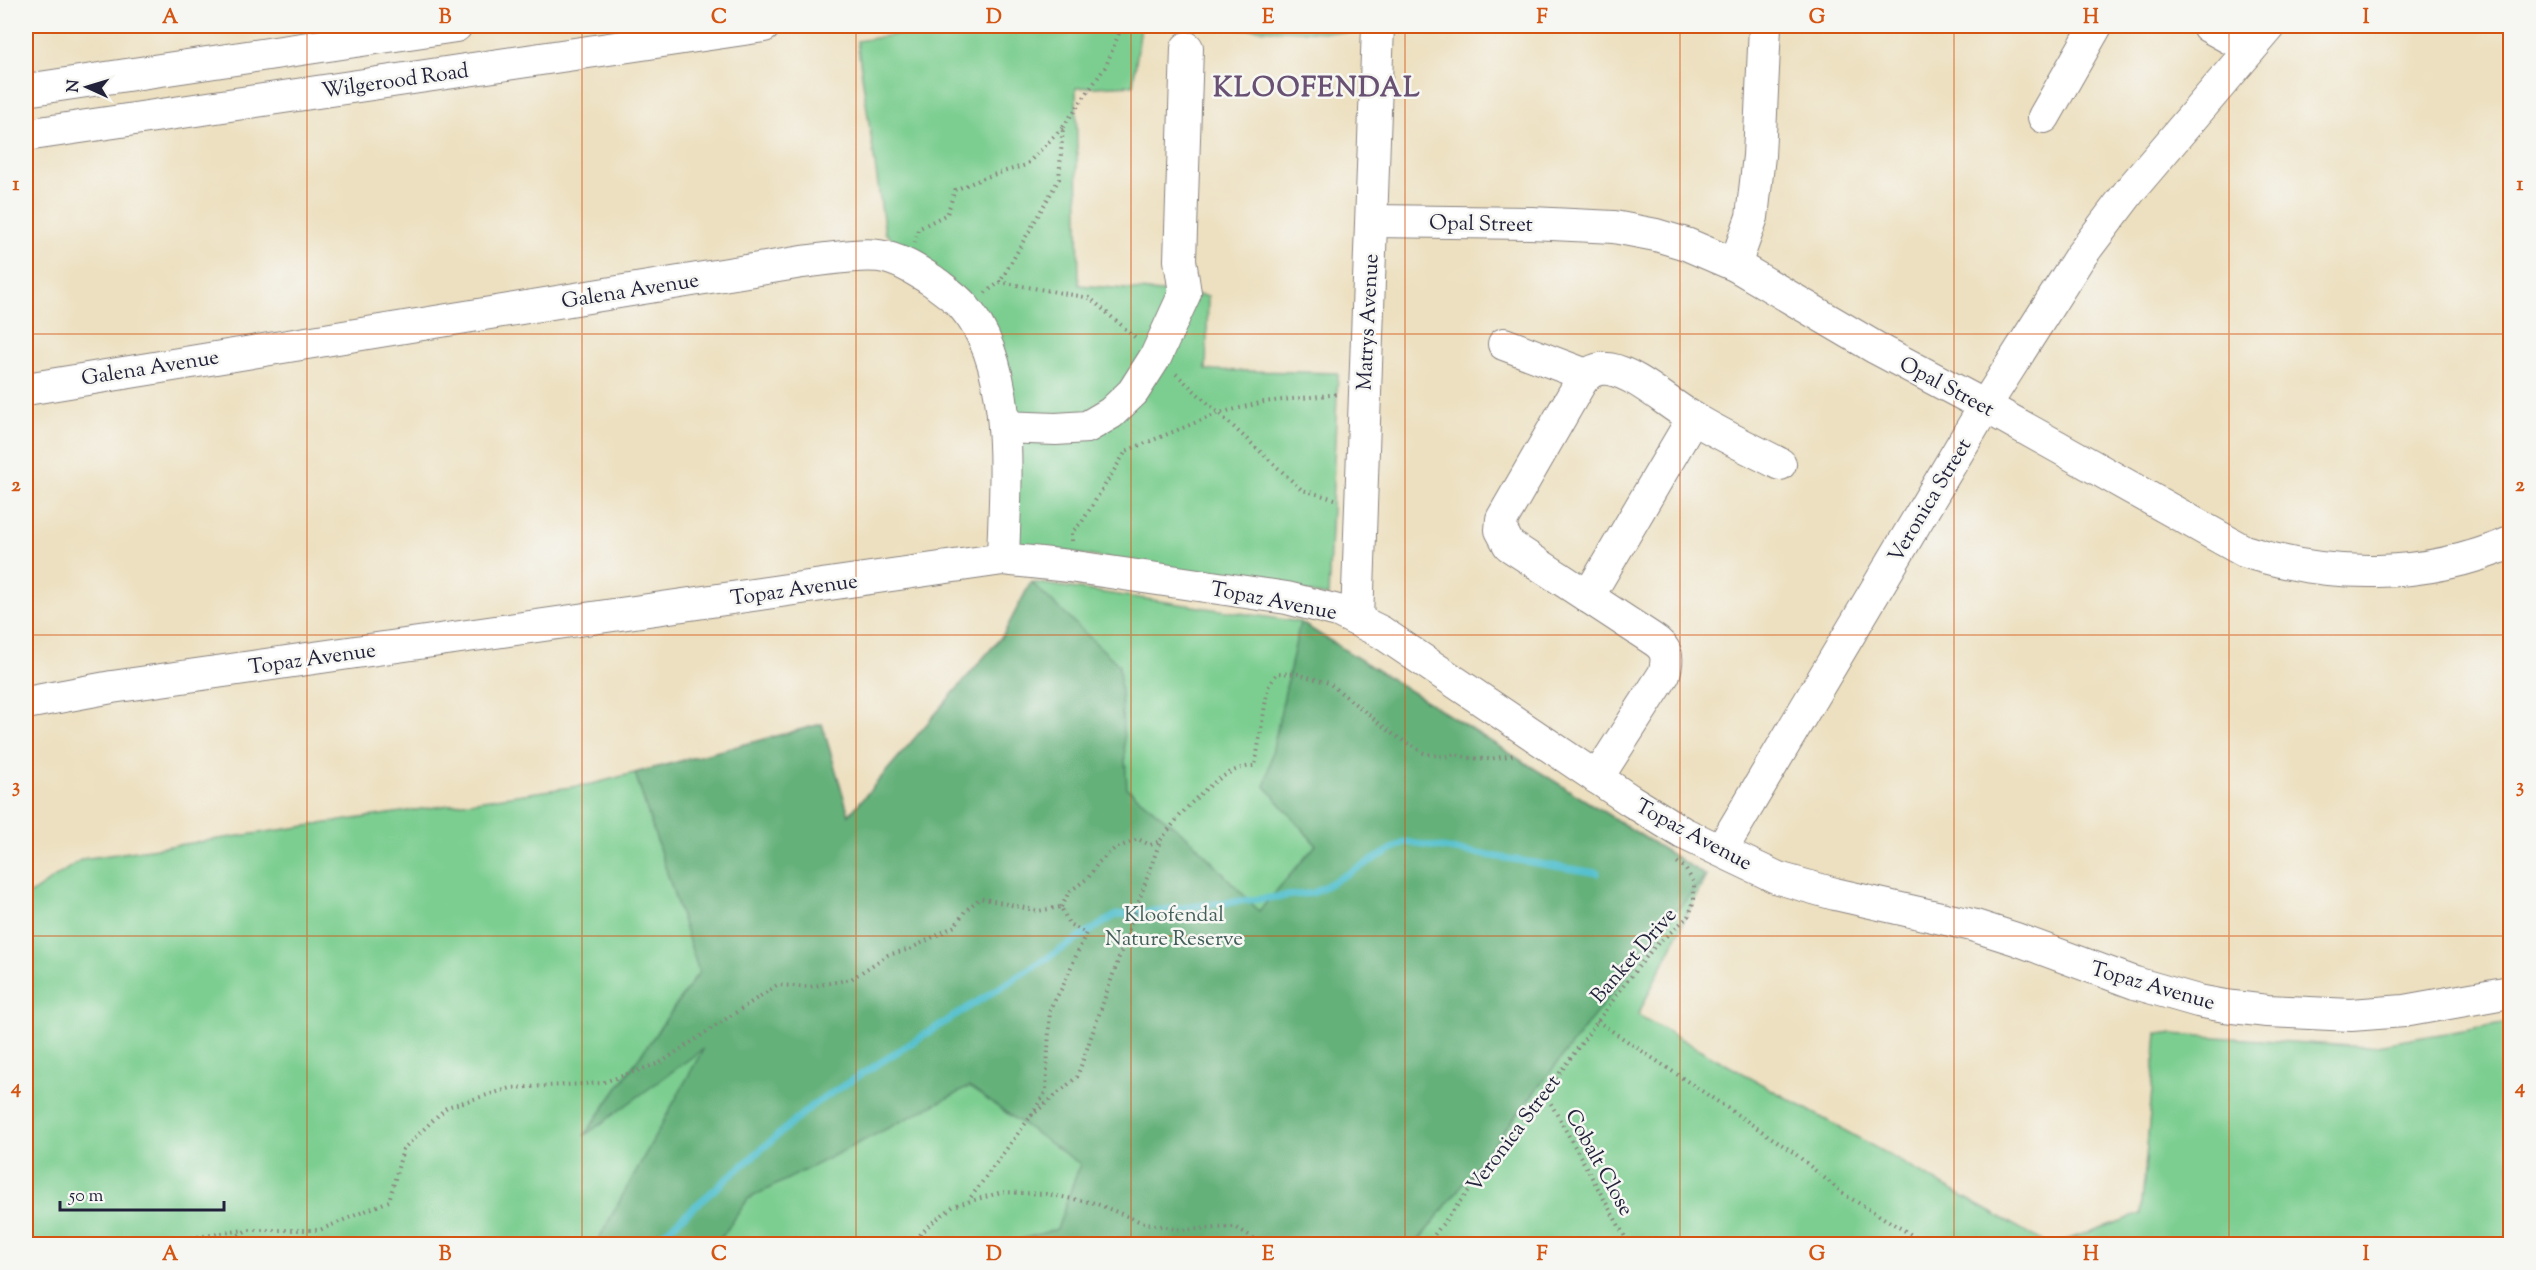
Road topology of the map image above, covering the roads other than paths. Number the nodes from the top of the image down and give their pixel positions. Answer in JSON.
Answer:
{"nodes":[{"id":1,"x":456,"y":26,"type":"edge"},
{"id":2,"x":764,"y":26,"type":"edge"},
{"id":3,"x":1378,"y":26,"type":"edge"},
{"id":4,"x":1765,"y":26,"type":"edge"},
{"id":5,"x":2096,"y":26,"type":"edge"},
{"id":6,"x":2208,"y":26,"type":"edge"},
{"id":7,"x":1184,"y":37,"type":"edge"},
{"id":8,"x":2260,"y":37,"type":"edge"},
{"id":9,"x":26,"y":90,"type":"edge"},
{"id":10,"x":2044,"y":117,"type":"dead end"},
{"id":11,"x":26,"y":135,"type":"edge"},
{"id":12,"x":1372,"y":221,"type":"junction"},
{"id":13,"x":1735,"y":265,"type":"junction"},
{"id":14,"x":1504,"y":344,"type":"dead end"},
{"id":15,"x":1586,"y":375,"type":"junction"},
{"id":16,"x":26,"y":389,"type":"edge"},
{"id":17,"x":1985,"y":406,"type":"junction"},
{"id":18,"x":1693,"y":418,"type":"junction"},
{"id":19,"x":1004,"y":427,"type":"junction"},
{"id":20,"x":1780,"y":464,"type":"dead end"},
{"id":21,"x":2511,"y":543,"type":"edge"},
{"id":22,"x":1003,"y":559,"type":"junction"},
{"id":23,"x":1587,"y":597,"type":"junction"},
{"id":24,"x":1357,"y":619,"type":"junction"},
{"id":25,"x":26,"y":703,"type":"edge"},
{"id":26,"x":1597,"y":778,"type":"junction"},
{"id":27,"x":1722,"y":849,"type":"junction"},
{"id":28,"x":2511,"y":992,"type":"edge"}],
"edges":[{"from":1,"to":9,"type":"street"},
{"from":2,"to":11,"type":"street","name":"Wilgerood Road"},
{"from":3,"to":12,"type":"street","name":"Matrys Avenue"},
{"from":4,"to":13,"type":"street"},
{"from":5,"to":10,"type":"street"},
{"from":6,"to":8,"type":"street"},
{"from":7,"to":19,"type":"street"},
{"from":8,"to":17,"type":"street","name":"Veronica Street"},
{"from":12,"to":13,"type":"street","name":"Opal Street"},
{"from":12,"to":24,"type":"street","name":"Matrys Avenue"},
{"from":13,"to":17,"type":"street","name":"Opal Street"},
{"from":14,"to":15,"type":"street"},
{"from":15,"to":18,"type":"street"},
{"from":15,"to":23,"type":"street"},
{"from":16,"to":19,"type":"street","name":"Galena Avenue"},
{"from":17,"to":21,"type":"street","name":"Opal Street"},
{"from":17,"to":27,"type":"street","name":"Veronica Street"},
{"from":18,"to":20,"type":"street"},
{"from":18,"to":23,"type":"street"},
{"from":19,"to":22,"type":"street","name":"Galena Avenue"},
{"from":22,"to":24,"type":"street","name":"Topaz Avenue"},
{"from":22,"to":25,"type":"street","name":"Topaz Avenue"},
{"from":23,"to":26,"type":"street"},
{"from":24,"to":26,"type":"street","name":"Topaz Avenue"},
{"from":26,"to":27,"type":"street","name":"Topaz Avenue"},
{"from":27,"to":28,"type":"street","name":"Topaz Avenue"}]}
